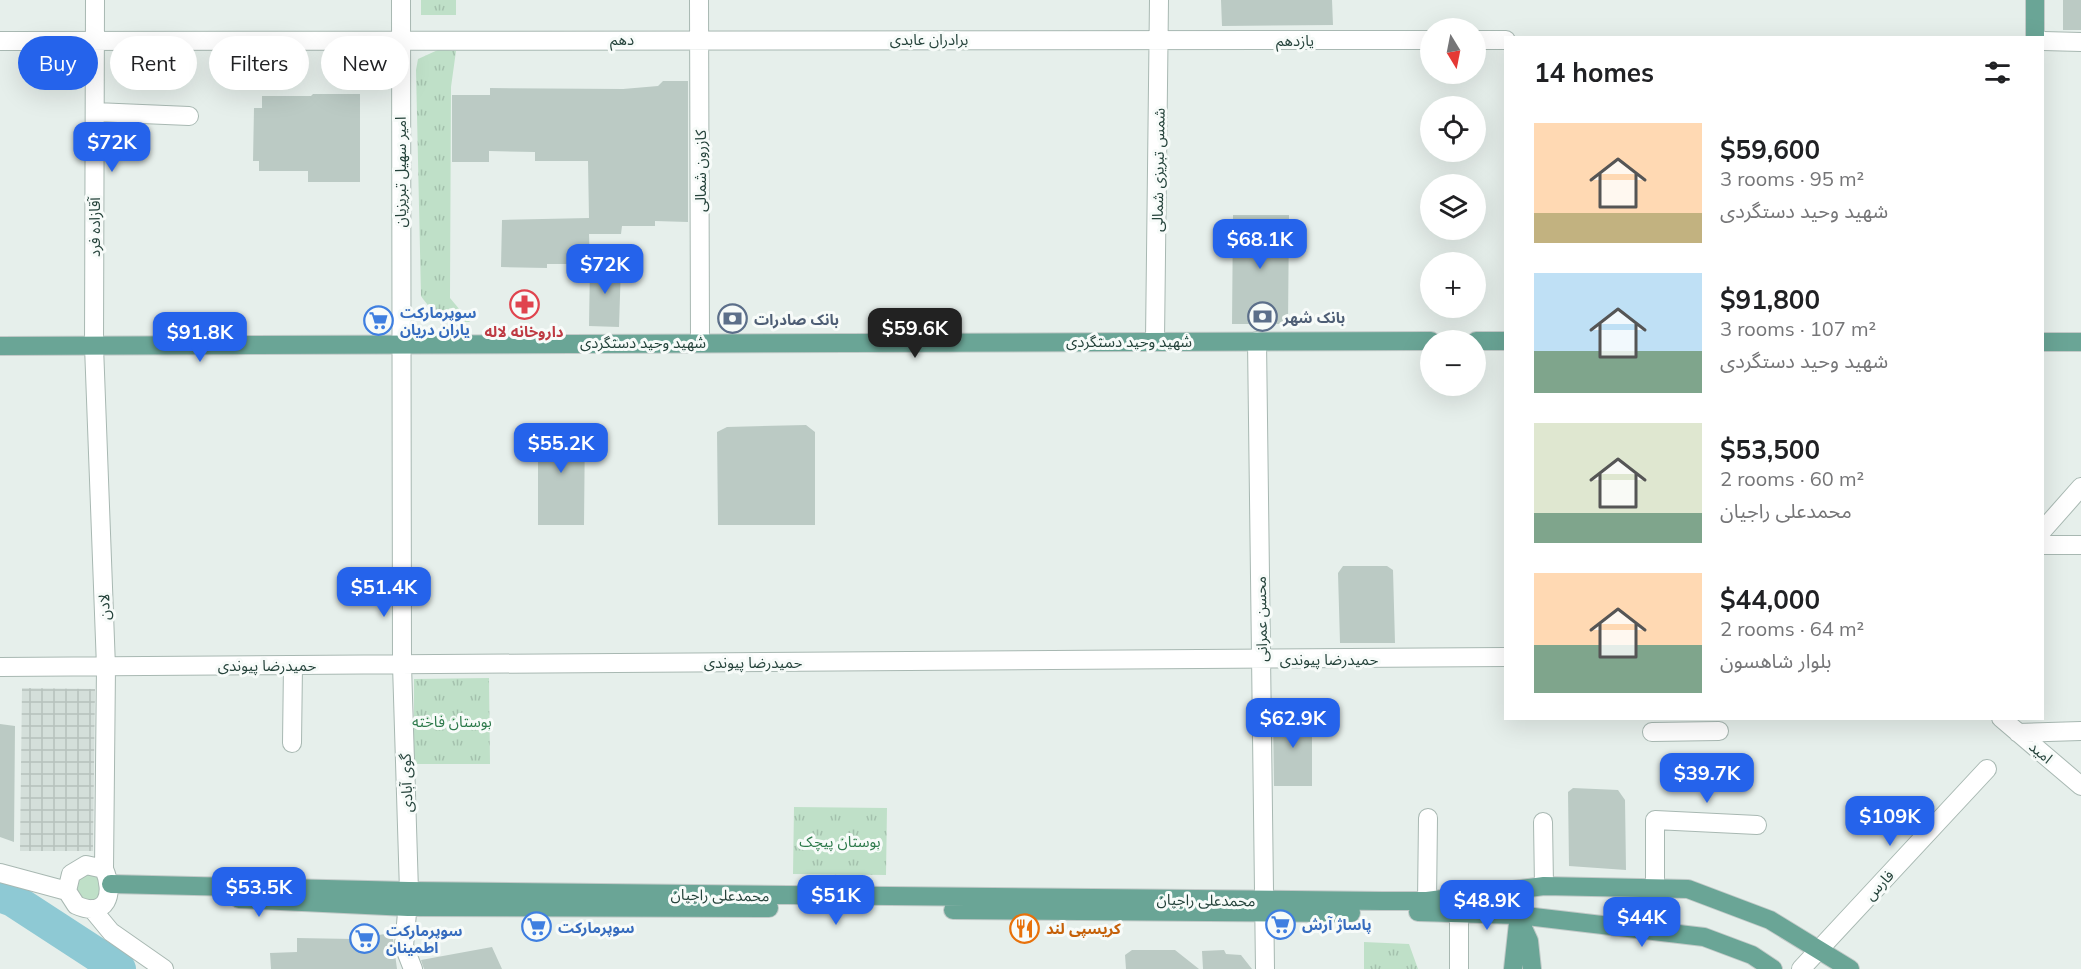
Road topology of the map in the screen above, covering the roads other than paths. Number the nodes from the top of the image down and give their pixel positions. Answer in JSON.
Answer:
{"nodes":[{"id":1,"x":95,"y":0,"type":"edge"},
{"id":2,"x":401,"y":0,"type":"edge"},
{"id":3,"x":699,"y":0,"type":"edge"},
{"id":4,"x":1159,"y":0,"type":"edge"},
{"id":5,"x":2035,"y":0,"type":"edge"},
{"id":6,"x":95,"y":36,"type":"edge"},
{"id":7,"x":401,"y":36,"type":"edge"},
{"id":8,"x":2035,"y":36,"type":"edge"},
{"id":9,"x":409,"y":38,"type":"edge"},
{"id":10,"x":321,"y":39,"type":"edge"},
{"id":11,"x":699,"y":39,"type":"junction"},
{"id":12,"x":0,"y":40,"type":"edge"},
{"id":13,"x":18,"y":40,"type":"edge"},
{"id":14,"x":98,"y":40,"type":"edge"},
{"id":15,"x":1159,"y":40,"type":"junction"},
{"id":16,"x":1420,"y":40,"type":"edge"},
{"id":17,"x":1486,"y":40,"type":"edge"},
{"id":18,"x":1504,"y":40,"type":"edge"},
{"id":19,"x":2044,"y":42,"type":"edge"},
{"id":20,"x":2081,"y":42,"type":"edge"},
{"id":21,"x":95,"y":90,"type":"edge"},
{"id":22,"x":401,"y":90,"type":"edge"},
{"id":23,"x":95,"y":112,"type":"junction"},
{"id":24,"x":189,"y":116,"type":"dead end"},
{"id":25,"x":1155,"y":340,"type":"junction"},
{"id":26,"x":1504,"y":340,"type":"edge"},
{"id":27,"x":1257,"y":341,"type":"junction"},
{"id":28,"x":1420,"y":341,"type":"edge"},
{"id":29,"x":1486,"y":341,"type":"edge"},
{"id":30,"x":700,"y":342,"type":"junction"},
{"id":31,"x":2044,"y":342,"type":"edge"},
{"id":32,"x":2081,"y":342,"type":"edge"},
{"id":33,"x":400,"y":343,"type":"junction"},
{"id":34,"x":0,"y":346,"type":"edge"},
{"id":35,"x":94,"y":346,"type":"junction"},
{"id":36,"x":2081,"y":487,"type":"edge"},
{"id":37,"x":2044,"y":529,"type":"edge"},
{"id":38,"x":2081,"y":544,"type":"edge"},
{"id":39,"x":2044,"y":545,"type":"edge"},
{"id":40,"x":1504,"y":657,"type":"edge"},
{"id":41,"x":1261,"y":659,"type":"junction"},
{"id":42,"x":292,"y":665,"type":"junction"},
{"id":43,"x":402,"y":665,"type":"junction"},
{"id":44,"x":0,"y":667,"type":"edge"},
{"id":45,"x":106,"y":667,"type":"junction"},
{"id":46,"x":2003,"y":720,"type":"edge"},
{"id":47,"x":1684,"y":725,"type":"edge"},
{"id":48,"x":1719,"y":731,"type":"dead end"},
{"id":49,"x":2081,"y":731,"type":"edge"},
{"id":50,"x":1652,"y":732,"type":"dead end"},
{"id":51,"x":2019,"y":733,"type":"junction"},
{"id":52,"x":292,"y":743,"type":"dead end"},
{"id":53,"x":1987,"y":769,"type":"dead end"},
{"id":54,"x":2081,"y":786,"type":"edge"},
{"id":55,"x":1428,"y":818,"type":"dead end"},
{"id":56,"x":1543,"y":822,"type":"dead end"},
{"id":57,"x":1757,"y":825,"type":"dead end"},
{"id":58,"x":0,"y":873,"type":"edge"},
{"id":59,"x":109,"y":882,"type":"junction"},
{"id":60,"x":1544,"y":886,"type":"junction"},
{"id":61,"x":1655,"y":889,"type":"junction"},
{"id":62,"x":1524,"y":890,"type":"junction"},
{"id":63,"x":67,"y":891,"type":"junction"},
{"id":64,"x":409,"y":899,"type":"junction"},
{"id":65,"x":1427,"y":901,"type":"junction"},
{"id":66,"x":1264,"y":907,"type":"junction"},
{"id":67,"x":92,"y":909,"type":"junction"},
{"id":68,"x":1459,"y":912,"type":"junction"},
{"id":69,"x":1518,"y":915,"type":"junction"},
{"id":70,"x":1819,"y":949,"type":"junction"},
{"id":71,"x":164,"y":969,"type":"edge"},
{"id":72,"x":413,"y":969,"type":"edge"},
{"id":73,"x":1265,"y":969,"type":"edge"},
{"id":74,"x":1459,"y":969,"type":"edge"},
{"id":75,"x":1513,"y":969,"type":"edge"},
{"id":76,"x":1532,"y":969,"type":"edge"},
{"id":77,"x":1773,"y":969,"type":"edge"},
{"id":78,"x":1801,"y":969,"type":"edge"},
{"id":79,"x":1850,"y":969,"type":"edge"}],
"edges":[{"from":1,"to":6,"type":"street","name":"آقازاده فرد"},
{"from":2,"to":7,"type":"street","name":"امیر سهیل تبریزیان"},
{"from":3,"to":11,"type":"street","name":"کازرون شمالی"},
{"from":4,"to":15,"type":"street","name":"شمس تبریزی شمالی"},
{"from":5,"to":8,"type":"main road"},
{"from":9,"to":11,"type":"street","name":"دهم"},
{"from":10,"to":14,"type":"street","name":"دهم"},
{"from":11,"to":15,"type":"street","name":"برادران عابدی"},
{"from":11,"to":30,"type":"street","name":"کازرون شمالی"},
{"from":12,"to":13,"type":"street","name":"دهم"},
{"from":15,"to":16,"type":"street","name":"یازدهم"},
{"from":15,"to":25,"type":"street","name":"شمس تبریزی شمالی"},
{"from":17,"to":18,"type":"street"},
{"from":19,"to":20,"type":"street"},
{"from":21,"to":23,"type":"street","name":"آقازاده فرد"},
{"from":22,"to":33,"type":"street","name":"امیر سهیل تبریزیان"},
{"from":23,"to":24,"type":"street"},
{"from":23,"to":35,"type":"street","name":"آقازاده فرد"},
{"from":25,"to":27,"type":"main road","name":"شهید وحید دستگردی"},
{"from":25,"to":30,"type":"main road","name":"شهید وحید دستگردی"},
{"from":26,"to":29,"type":"main road"},
{"from":27,"to":28,"type":"main road","name":"شهید وحید دستگردی"},
{"from":27,"to":41,"type":"street","name":"محسن عمرانی"},
{"from":30,"to":33,"type":"main road","name":"شهید وحید دستگردی"},
{"from":31,"to":32,"type":"main road"},
{"from":33,"to":35,"type":"main road","name":"شهید وحید دستگردی"},
{"from":33,"to":43,"type":"street","name":"گوی آبادی"},
{"from":34,"to":35,"type":"main road","name":"شهید وحید دستگردی"},
{"from":35,"to":45,"type":"street","name":"لادن"},
{"from":36,"to":37,"type":"street"},
{"from":38,"to":39,"type":"street"},
{"from":40,"to":41,"type":"street","name":"حمیدرضا پیوندی"},
{"from":41,"to":43,"type":"street","name":"حمیدرضا پیوندی"},
{"from":41,"to":66,"type":"street","name":"محسن عمرانی"},
{"from":42,"to":43,"type":"street","name":"حمیدرضا پیوندی"},
{"from":42,"to":45,"type":"street","name":"حمیدرضا پیوندی"},
{"from":42,"to":52,"type":"street"},
{"from":43,"to":64,"type":"street","name":"گوی آبادی"},
{"from":44,"to":45,"type":"street","name":"حمیدرضا پیوندی"},
{"from":45,"to":59,"type":"street","name":"لادن"},
{"from":46,"to":51,"type":"street","name":"امید"},
{"from":47,"to":48,"type":"street"},
{"from":47,"to":50,"type":"street"},
{"from":49,"to":51,"type":"street"},
{"from":51,"to":54,"type":"street","name":"امید"},
{"from":53,"to":70,"type":"street","name":"فارس"},
{"from":55,"to":65,"type":"street"},
{"from":56,"to":60,"type":"street"},
{"from":57,"to":61,"type":"street"},
{"from":58,"to":63,"type":"street"},
{"from":59,"to":63,"type":"street"},
{"from":59,"to":64,"type":"main road","name":"محمدعلی راجیان"},
{"from":59,"to":67,"type":"street"},
{"from":60,"to":61,"type":"main road","name":"محمدعلی راجیان"},
{"from":60,"to":62,"type":"main road","name":"محمدعلی راجیان"},
{"from":61,"to":70,"type":"main road","name":"محمدعلی راجیان"},
{"from":62,"to":65,"type":"main road","name":"محمدعلی راجیان"},
{"from":62,"to":69,"type":"main road"},
{"from":63,"to":67,"type":"street"},
{"from":64,"to":66,"type":"main road","name":"محمدعلی راجیان"},
{"from":64,"to":72,"type":"street","name":"گوی آبادی"},
{"from":65,"to":66,"type":"main road","name":"محمدعلی راجیان"},
{"from":66,"to":68,"type":"main road","name":"محمدعلی راجیان"},
{"from":66,"to":73,"type":"street","name":"محسن عمرانی"},
{"from":67,"to":71,"type":"street"},
{"from":68,"to":69,"type":"main road","name":"محمدعلی راجیان"},
{"from":68,"to":74,"type":"street"},
{"from":69,"to":75,"type":"main road"},
{"from":69,"to":76,"type":"main road"},
{"from":69,"to":77,"type":"main road","name":"محمدعلی راجیان"},
{"from":70,"to":78,"type":"street","name":"فارس"},
{"from":70,"to":79,"type":"main road","name":"محمدعلی راجیان"}]}
